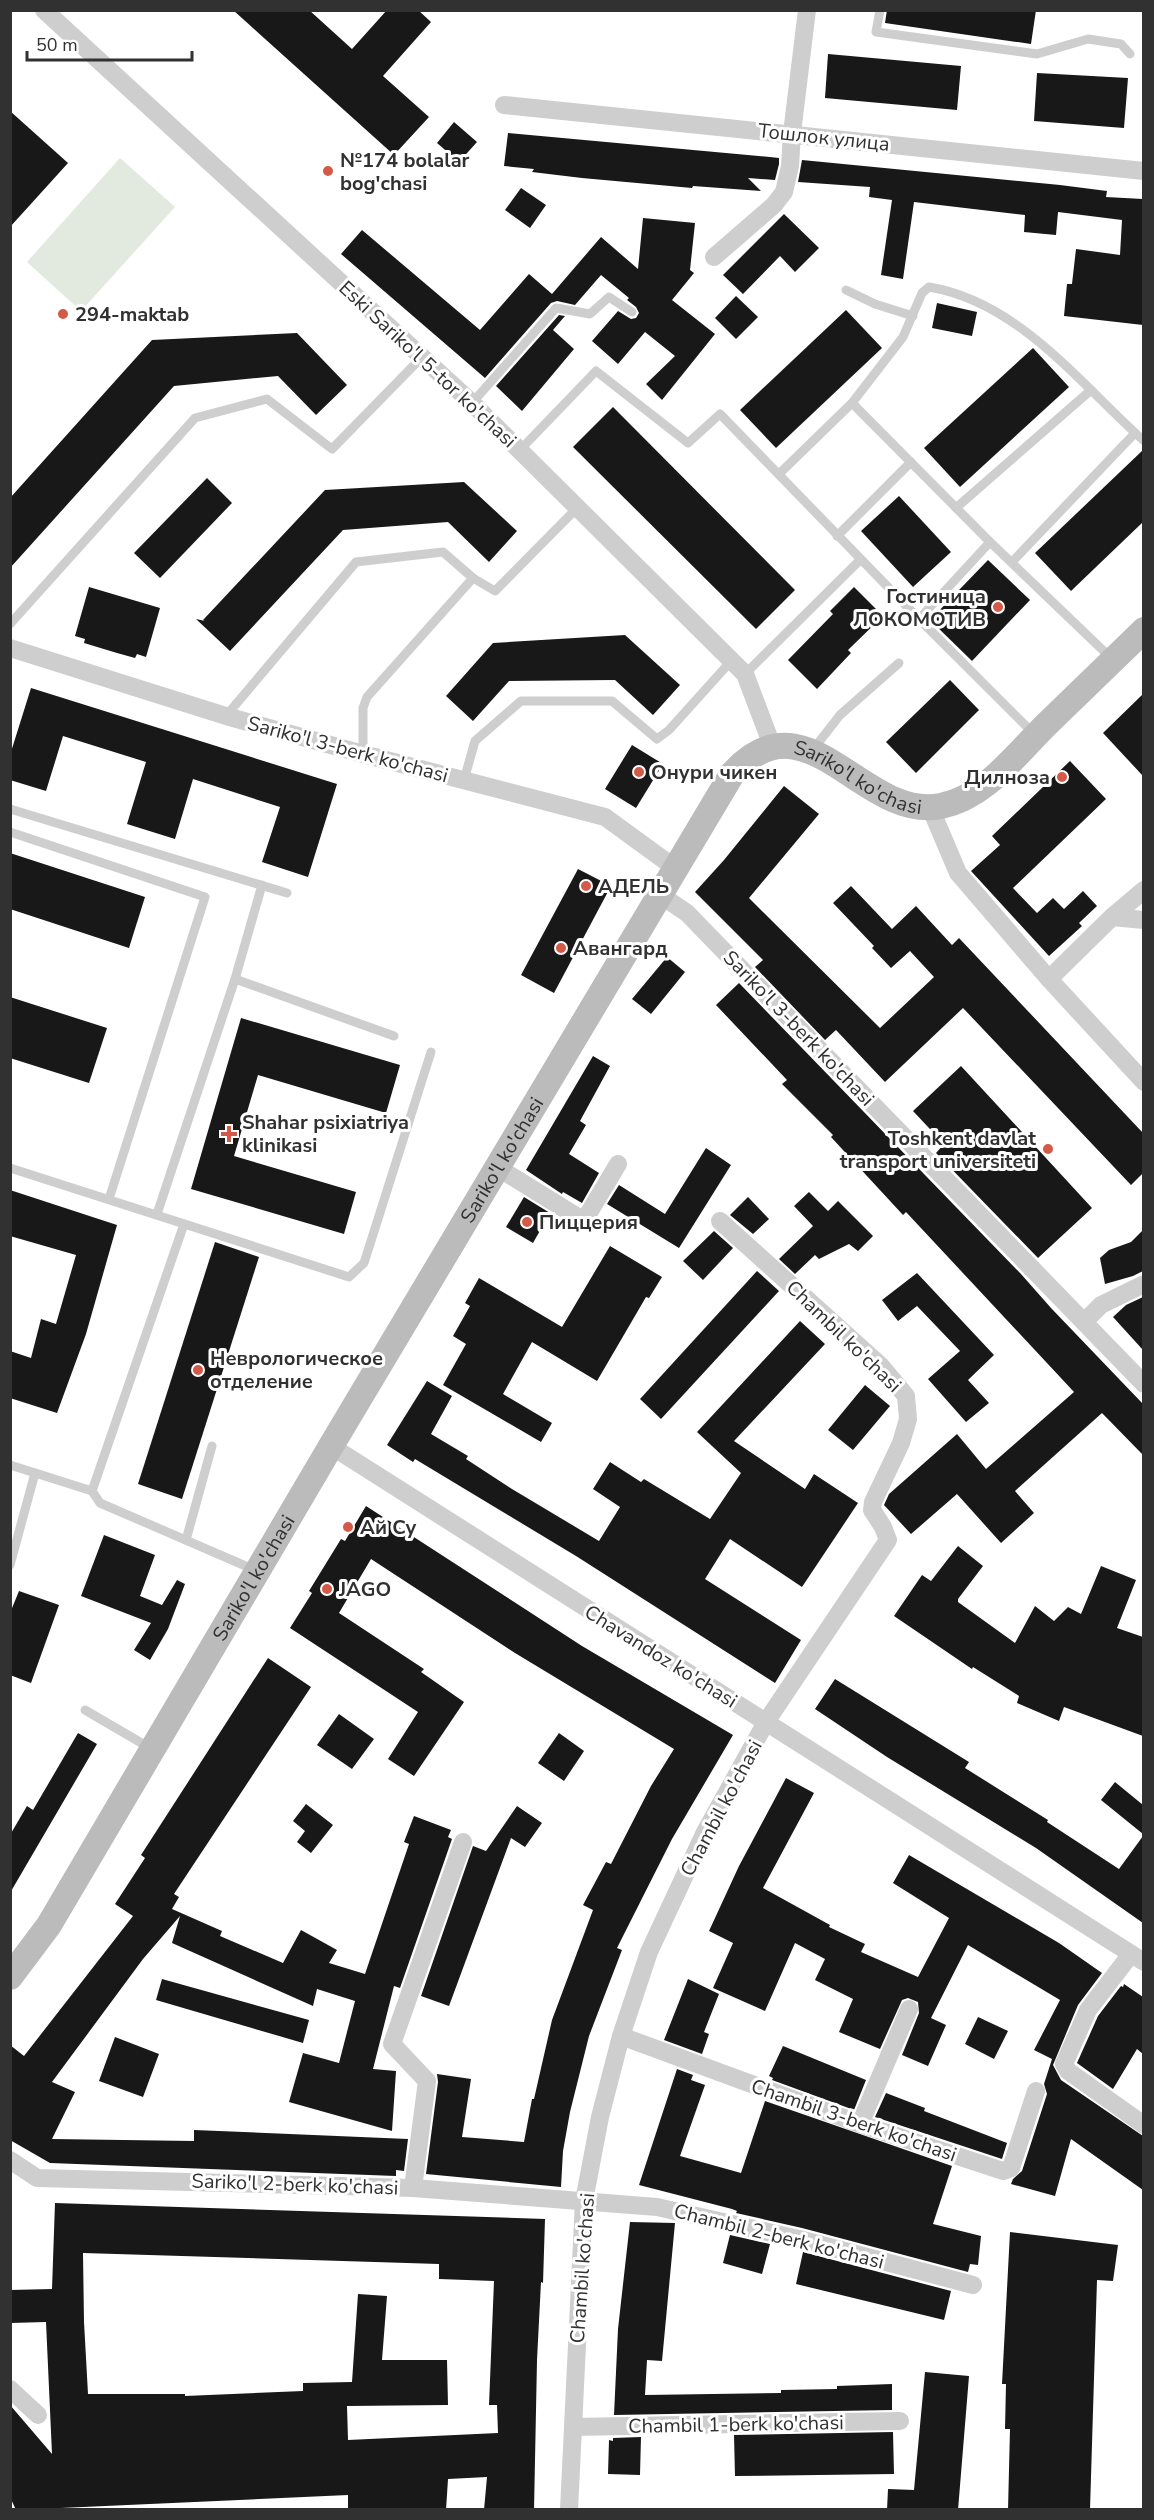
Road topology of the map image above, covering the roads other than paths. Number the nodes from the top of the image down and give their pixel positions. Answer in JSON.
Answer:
{"nodes":[{"id":1,"x":45,"y":10,"type":"edge"},
{"id":2,"x":807,"y":10,"type":"edge"},
{"id":3,"x":880,"y":10,"type":"edge"},
{"id":4,"x":1130,"y":54,"type":"dead end"},
{"id":5,"x":504,"y":105,"type":"dead end"},
{"id":6,"x":792,"y":133,"type":"junction"},
{"id":7,"x":1143,"y":171,"type":"edge"},
{"id":8,"x":714,"y":257,"type":"dead end"},
{"id":9,"x":846,"y":290,"type":"dead end"},
{"id":10,"x":632,"y":312,"type":"dead end"},
{"id":11,"x":913,"y":316,"type":"junction"},
{"id":12,"x":422,"y":357,"type":"junction"},
{"id":13,"x":1091,"y":390,"type":"junction"},
{"id":14,"x":472,"y":403,"type":"junction"},
{"id":15,"x":852,"y":404,"type":"junction"},
{"id":16,"x":1135,"y":433,"type":"junction"},
{"id":17,"x":1143,"y":441,"type":"edge"},
{"id":18,"x":520,"y":450,"type":"junction"},
{"id":19,"x":911,"y":462,"type":"junction"},
{"id":20,"x":778,"y":474,"type":"junction"},
{"id":21,"x":578,"y":507,"type":"junction"},
{"id":22,"x":957,"y":508,"type":"junction"},
{"id":23,"x":837,"y":536,"type":"junction"},
{"id":24,"x":990,"y":542,"type":"junction"},
{"id":25,"x":860,"y":560,"type":"junction"},
{"id":26,"x":1012,"y":562,"type":"junction"},
{"id":27,"x":473,"y":578,"type":"junction"},
{"id":28,"x":919,"y":619,"type":"junction"},
{"id":29,"x":10,"y":624,"type":"edge"},
{"id":30,"x":1143,"y":630,"type":"edge"},
{"id":31,"x":10,"y":648,"type":"edge"},
{"id":32,"x":732,"y":660,"type":"junction"},
{"id":33,"x":1113,"y":660,"type":"junction"},
{"id":34,"x":899,"y":663,"type":"dead end"},
{"id":35,"x":745,"y":674,"type":"junction"},
{"id":36,"x":226,"y":716,"type":"junction"},
{"id":37,"x":1035,"y":735,"type":"junction"},
{"id":38,"x":773,"y":748,"type":"junction"},
{"id":39,"x":812,"y":751,"type":"junction"},
{"id":40,"x":363,"y":754,"type":"junction"},
{"id":41,"x":464,"y":780,"type":"junction"},
{"id":42,"x":930,"y":807,"type":"junction"},
{"id":43,"x":10,"y":810,"type":"edge"},
{"id":44,"x":10,"y":832,"type":"edge"},
{"id":45,"x":675,"y":868,"type":"junction"},
{"id":46,"x":262,"y":885,"type":"junction"},
{"id":47,"x":1143,"y":890,"type":"edge"},
{"id":48,"x":287,"y":893,"type":"dead end"},
{"id":49,"x":659,"y":894,"type":"junction"},
{"id":50,"x":1112,"y":917,"type":"junction"},
{"id":51,"x":1143,"y":920,"type":"edge"},
{"id":52,"x":235,"y":979,"type":"junction"},
{"id":53,"x":1049,"y":979,"type":"junction"},
{"id":54,"x":394,"y":1036,"type":"dead end"},
{"id":55,"x":431,"y":1052,"type":"dead end"},
{"id":56,"x":1143,"y":1082,"type":"edge"},
{"id":57,"x":618,"y":1164,"type":"dead end"},
{"id":58,"x":497,"y":1167,"type":"junction"},
{"id":59,"x":10,"y":1168,"type":"edge"},
{"id":60,"x":109,"y":1199,"type":"junction"},
{"id":61,"x":157,"y":1214,"type":"junction"},
{"id":62,"x":720,"y":1221,"type":"dead end"},
{"id":63,"x":184,"y":1224,"type":"junction"},
{"id":64,"x":1143,"y":1284,"type":"edge"},
{"id":65,"x":1084,"y":1322,"type":"junction"},
{"id":66,"x":1143,"y":1384,"type":"edge"},
{"id":67,"x":213,"y":1446,"type":"dead end"},
{"id":68,"x":331,"y":1446,"type":"junction"},
{"id":69,"x":10,"y":1465,"type":"edge"},
{"id":70,"x":35,"y":1473,"type":"junction"},
{"id":71,"x":92,"y":1491,"type":"junction"},
{"id":72,"x":186,"y":1540,"type":"junction"},
{"id":73,"x":10,"y":1565,"type":"edge"},
{"id":74,"x":257,"y":1571,"type":"junction"},
{"id":75,"x":85,"y":1710,"type":"dead end"},
{"id":76,"x":766,"y":1722,"type":"junction"},
{"id":77,"x":152,"y":1749,"type":"junction"},
{"id":78,"x":462,"y":1842,"type":"dead end"},
{"id":79,"x":1137,"y":1958,"type":"edge"},
{"id":80,"x":10,"y":1977,"type":"edge"},
{"id":81,"x":909,"y":2009,"type":"dead end"},
{"id":82,"x":621,"y":2036,"type":"junction"},
{"id":83,"x":1036,"y":2091,"type":"dead end"},
{"id":84,"x":860,"y":2124,"type":"junction"},
{"id":85,"x":1143,"y":2125,"type":"edge"},
{"id":86,"x":10,"y":2160,"type":"edge"},
{"id":87,"x":413,"y":2188,"type":"junction"},
{"id":88,"x":584,"y":2201,"type":"junction"},
{"id":89,"x":973,"y":2285,"type":"dead end"},
{"id":90,"x":10,"y":2389,"type":"edge"},
{"id":91,"x":38,"y":2415,"type":"dead end"},
{"id":92,"x":900,"y":2421,"type":"dead end"},
{"id":93,"x":573,"y":2427,"type":"junction"},
{"id":94,"x":569,"y":2510,"type":"edge"}],
"edges":[{"from":1,"to":12,"type":"street","name":"Eski Sariko'l 5-tor ko'chasi"},
{"from":2,"to":6,"type":"street"},
{"from":3,"to":4,"type":"lane"},
{"from":5,"to":6,"type":"street","name":"Тошлок улица"},
{"from":6,"to":7,"type":"street","name":"Тошлок улица"},
{"from":6,"to":8,"type":"street"},
{"from":9,"to":11,"type":"lane"},
{"from":10,"to":14,"type":"lane"},
{"from":11,"to":13,"type":"lane"},
{"from":11,"to":15,"type":"lane"},
{"from":12,"to":14,"type":"street","name":"Eski Sariko'l 5-tor ko'chasi"},
{"from":12,"to":29,"type":"lane"},
{"from":13,"to":16,"type":"lane"},
{"from":13,"to":22,"type":"lane"},
{"from":14,"to":18,"type":"street","name":"Eski Sariko'l 5-tor ko'chasi"},
{"from":15,"to":19,"type":"lane"},
{"from":15,"to":20,"type":"lane"},
{"from":16,"to":17,"type":"lane"},
{"from":16,"to":26,"type":"lane"},
{"from":18,"to":20,"type":"lane"},
{"from":18,"to":21,"type":"street","name":"Eski Sariko'l 5-tor ko'chasi"},
{"from":19,"to":22,"type":"lane"},
{"from":19,"to":23,"type":"lane"},
{"from":20,"to":23,"type":"lane"},
{"from":21,"to":27,"type":"lane"},
{"from":21,"to":32,"type":"street","name":"Eski Sariko'l 5-tor ko'chasi"},
{"from":22,"to":24,"type":"lane"},
{"from":23,"to":25,"type":"lane"},
{"from":24,"to":26,"type":"lane"},
{"from":24,"to":28,"type":"lane"},
{"from":25,"to":28,"type":"lane"},
{"from":25,"to":35,"type":"lane"},
{"from":26,"to":33,"type":"lane"},
{"from":27,"to":36,"type":"lane"},
{"from":27,"to":40,"type":"lane"},
{"from":28,"to":37,"type":"lane"},
{"from":30,"to":33,"type":"main road","name":"Sariko'l ko'chasi"},
{"from":31,"to":36,"type":"street","name":"Sariko'l 3-berk ko'chasi"},
{"from":32,"to":35,"type":"street","name":"Eski Sariko'l 5-tor ko'chasi"},
{"from":32,"to":41,"type":"lane"},
{"from":33,"to":37,"type":"main road","name":"Sariko'l ko'chasi"},
{"from":34,"to":39,"type":"lane"},
{"from":35,"to":38,"type":"street","name":"Eski Sariko'l 5-tor ko'chasi"},
{"from":36,"to":40,"type":"street","name":"Sariko'l 3-berk ko'chasi"},
{"from":37,"to":42,"type":"main road","name":"Sariko'l ko'chasi"},
{"from":38,"to":39,"type":"main road","name":"Sariko'l ko'chasi"},
{"from":38,"to":45,"type":"main road","name":"Sariko'l ko'chasi"},
{"from":39,"to":42,"type":"main road","name":"Sariko'l ko'chasi"},
{"from":40,"to":41,"type":"street","name":"Sariko'l 3-berk ko'chasi"},
{"from":41,"to":45,"type":"street","name":"Sariko'l 3-berk ko'chasi"},
{"from":42,"to":53,"type":"street"},
{"from":43,"to":46,"type":"lane"},
{"from":44,"to":60,"type":"lane"},
{"from":45,"to":49,"type":"main road","name":"Sariko'l ko'chasi"},
{"from":46,"to":48,"type":"lane"},
{"from":46,"to":52,"type":"lane"},
{"from":47,"to":50,"type":"street"},
{"from":49,"to":58,"type":"main road","name":"Sariko'l ko'chasi"},
{"from":49,"to":65,"type":"street","name":"Sariko'l 3-berk ko'chasi"},
{"from":50,"to":51,"type":"street"},
{"from":50,"to":53,"type":"street"},
{"from":52,"to":54,"type":"lane"},
{"from":52,"to":61,"type":"lane"},
{"from":53,"to":56,"type":"street"},
{"from":55,"to":63,"type":"lane"},
{"from":57,"to":58,"type":"street"},
{"from":58,"to":68,"type":"main road","name":"Sariko'l ko'chasi"},
{"from":59,"to":60,"type":"lane"},
{"from":60,"to":61,"type":"lane"},
{"from":61,"to":63,"type":"lane"},
{"from":62,"to":76,"type":"street","name":"Chambil ko'chasi"},
{"from":63,"to":71,"type":"lane"},
{"from":64,"to":65,"type":"street"},
{"from":65,"to":66,"type":"street","name":"Sariko'l 3-berk ko'chasi"},
{"from":67,"to":72,"type":"lane"},
{"from":68,"to":74,"type":"main road","name":"Sariko'l ko'chasi"},
{"from":68,"to":76,"type":"street","name":"Chavandoz ko'chasi"},
{"from":69,"to":70,"type":"lane"},
{"from":70,"to":71,"type":"lane"},
{"from":70,"to":73,"type":"lane"},
{"from":71,"to":72,"type":"lane"},
{"from":72,"to":74,"type":"lane"},
{"from":74,"to":77,"type":"main road","name":"Sariko'l ko'chasi"},
{"from":75,"to":77,"type":"lane"},
{"from":76,"to":79,"type":"street","name":"Chavandoz ko'chasi"},
{"from":76,"to":82,"type":"street","name":"Chambil ko'chasi"},
{"from":77,"to":80,"type":"main road","name":"Sariko'l ko'chasi"},
{"from":78,"to":87,"type":"street"},
{"from":79,"to":85,"type":"street"},
{"from":81,"to":84,"type":"street"},
{"from":82,"to":84,"type":"street","name":"Chambil 3-berk ko'chasi"},
{"from":82,"to":88,"type":"street","name":"Chambil ko'chasi"},
{"from":83,"to":84,"type":"street","name":"Chambil 3-berk ko'chasi"},
{"from":86,"to":87,"type":"street","name":"Sariko'l 2-berk ko'chasi"},
{"from":87,"to":88,"type":"street","name":"Sariko'l 2-berk ko'chasi"},
{"from":88,"to":89,"type":"street","name":"Chambil 2-berk ko'chasi"},
{"from":88,"to":93,"type":"street","name":"Chambil ko'chasi"},
{"from":90,"to":91,"type":"street"},
{"from":92,"to":93,"type":"street","name":"Chambil 1-berk ko'chasi"},
{"from":93,"to":94,"type":"street","name":"Chambil ko'chasi"}]}
